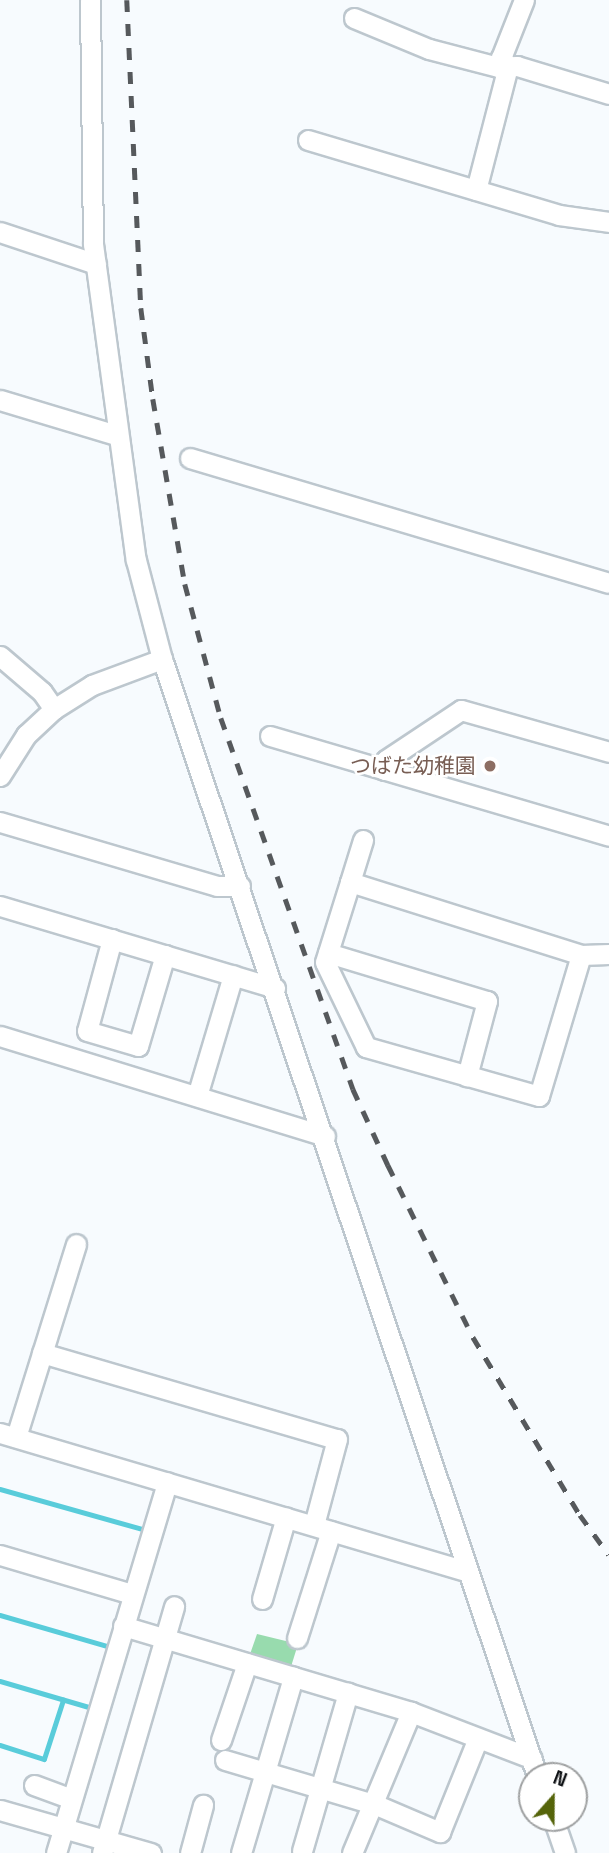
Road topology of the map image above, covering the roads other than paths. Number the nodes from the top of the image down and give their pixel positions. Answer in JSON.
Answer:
{"nodes":[{"id":1,"x":90,"y":0,"type":"edge"},
{"id":2,"x":524,"y":0,"type":"edge"},
{"id":3,"x":354,"y":18,"type":"dead end"},
{"id":4,"x":508,"y":66,"type":"junction"},
{"id":5,"x":609,"y":94,"type":"edge"},
{"id":6,"x":308,"y":140,"type":"dead end"},
{"id":7,"x":476,"y":190,"type":"junction"},
{"id":8,"x":609,"y":222,"type":"edge"},
{"id":9,"x":0,"y":232,"type":"edge"},
{"id":10,"x":96,"y":264,"type":"junction"},
{"id":11,"x":0,"y":400,"type":"edge"},
{"id":12,"x":116,"y":435,"type":"junction"},
{"id":13,"x":190,"y":458,"type":"dead end"},
{"id":14,"x":609,"y":583,"type":"edge"},
{"id":15,"x":0,"y":656,"type":"edge"},
{"id":16,"x":162,"y":659,"type":"junction"},
{"id":17,"x":54,"y":709,"type":"junction"},
{"id":18,"x":270,"y":736,"type":"dead end"},
{"id":19,"x":609,"y":752,"type":"edge"},
{"id":20,"x":384,"y":770,"type":"junction"},
{"id":21,"x":0,"y":776,"type":"edge"},
{"id":22,"x":0,"y":822,"type":"edge"},
{"id":23,"x":609,"y":836,"type":"edge"},
{"id":24,"x":363,"y":840,"type":"dead end"},
{"id":25,"x":350,"y":882,"type":"junction"},
{"id":26,"x":240,"y":886,"type":"junction"},
{"id":27,"x":0,"y":906,"type":"edge"},
{"id":28,"x":112,"y":939,"type":"junction"},
{"id":29,"x":328,"y":953,"type":"junction"},
{"id":30,"x":609,"y":954,"type":"edge"},
{"id":31,"x":165,"y":955,"type":"junction"},
{"id":32,"x":581,"y":955,"type":"junction"},
{"id":33,"x":233,"y":975,"type":"junction"},
{"id":34,"x":275,"y":988,"type":"junction"},
{"id":35,"x":0,"y":1036,"type":"edge"},
{"id":36,"x":467,"y":1076,"type":"junction"},
{"id":37,"x":197,"y":1096,"type":"junction"},
{"id":38,"x":325,"y":1136,"type":"junction"},
{"id":39,"x":76,"y":1244,"type":"dead end"},
{"id":40,"x":42,"y":1353,"type":"junction"},
{"id":41,"x":8,"y":1435,"type":"edge"},
{"id":42,"x":167,"y":1482,"type":"junction"},
{"id":43,"x":286,"y":1517,"type":"junction"},
{"id":44,"x":323,"y":1528,"type":"junction"},
{"id":45,"x":0,"y":1555,"type":"edge"},
{"id":46,"x":467,"y":1571,"type":"junction"},
{"id":47,"x":132,"y":1594,"type":"junction"},
{"id":48,"x":262,"y":1599,"type":"dead end"},
{"id":49,"x":174,"y":1606,"type":"dead end"},
{"id":50,"x":123,"y":1626,"type":"junction"},
{"id":51,"x":297,"y":1637,"type":"dead end"},
{"id":52,"x":164,"y":1638,"type":"junction"},
{"id":53,"x":247,"y":1663,"type":"junction"},
{"id":54,"x":293,"y":1677,"type":"junction"},
{"id":55,"x":348,"y":1693,"type":"junction"},
{"id":56,"x":411,"y":1712,"type":"junction"},
{"id":57,"x":478,"y":1738,"type":"junction"},
{"id":58,"x":221,"y":1740,"type":"dead end"},
{"id":59,"x":225,"y":1760,"type":"dead end"},
{"id":60,"x":524,"y":1762,"type":"edge"},
{"id":61,"x":532,"y":1762,"type":"edge"},
{"id":62,"x":267,"y":1772,"type":"junction"},
{"id":63,"x":34,"y":1785,"type":"dead end"},
{"id":64,"x":319,"y":1789,"type":"junction"},
{"id":65,"x":72,"y":1799,"type":"junction"},
{"id":66,"x":374,"y":1804,"type":"junction"},
{"id":67,"x":204,"y":1805,"type":"dead end"},
{"id":68,"x":0,"y":1810,"type":"edge"},
{"id":69,"x":64,"y":1827,"type":"junction"},
{"id":70,"x":555,"y":1832,"type":"edge"},
{"id":71,"x":104,"y":1846,"type":"edge"},
{"id":72,"x":302,"y":1851,"type":"dead end"},
{"id":73,"x":560,"y":1852,"type":"edge"},
{"id":74,"x":56,"y":1853,"type":"edge"},
{"id":75,"x":148,"y":1853,"type":"edge"},
{"id":76,"x":190,"y":1853,"type":"edge"},
{"id":77,"x":242,"y":1853,"type":"edge"},
{"id":78,"x":352,"y":1853,"type":"edge"}],
"edges":[{"from":1,"to":10,"type":"street"},
{"from":2,"to":4,"type":"street"},
{"from":3,"to":4,"type":"street"},
{"from":4,"to":5,"type":"street"},
{"from":4,"to":7,"type":"street"},
{"from":6,"to":7,"type":"street"},
{"from":7,"to":8,"type":"street"},
{"from":9,"to":10,"type":"street"},
{"from":10,"to":12,"type":"street"},
{"from":11,"to":12,"type":"street"},
{"from":12,"to":16,"type":"street"},
{"from":13,"to":14,"type":"street"},
{"from":15,"to":17,"type":"street"},
{"from":16,"to":17,"type":"street"},
{"from":16,"to":26,"type":"street"},
{"from":17,"to":21,"type":"street"},
{"from":18,"to":20,"type":"street"},
{"from":19,"to":20,"type":"street"},
{"from":20,"to":23,"type":"street"},
{"from":22,"to":26,"type":"street"},
{"from":24,"to":25,"type":"street"},
{"from":25,"to":29,"type":"street"},
{"from":25,"to":32,"type":"street"},
{"from":26,"to":34,"type":"street"},
{"from":27,"to":28,"type":"street"},
{"from":28,"to":31,"type":"street"},
{"from":28,"to":31,"type":"street"},
{"from":29,"to":36,"type":"street"},
{"from":29,"to":36,"type":"street"},
{"from":30,"to":32,"type":"street"},
{"from":31,"to":33,"type":"street"},
{"from":32,"to":36,"type":"street"},
{"from":33,"to":34,"type":"street"},
{"from":33,"to":37,"type":"street"},
{"from":34,"to":38,"type":"street"},
{"from":35,"to":37,"type":"street"},
{"from":37,"to":38,"type":"street"},
{"from":38,"to":46,"type":"street"},
{"from":39,"to":40,"type":"street"},
{"from":40,"to":41,"type":"street"},
{"from":40,"to":44,"type":"street"},
{"from":41,"to":42,"type":"street"},
{"from":42,"to":43,"type":"street"},
{"from":42,"to":47,"type":"street"},
{"from":43,"to":44,"type":"street"},
{"from":43,"to":48,"type":"street"},
{"from":44,"to":46,"type":"street"},
{"from":44,"to":51,"type":"street"},
{"from":45,"to":47,"type":"street"},
{"from":46,"to":61,"type":"street"},
{"from":47,"to":50,"type":"street"},
{"from":49,"to":52,"type":"street"},
{"from":50,"to":52,"type":"street"},
{"from":50,"to":65,"type":"street"},
{"from":52,"to":53,"type":"street"},
{"from":52,"to":71,"type":"street"},
{"from":53,"to":54,"type":"street"},
{"from":53,"to":58,"type":"street"},
{"from":54,"to":55,"type":"street"},
{"from":54,"to":62,"type":"street"},
{"from":55,"to":56,"type":"street"},
{"from":55,"to":64,"type":"street"},
{"from":56,"to":57,"type":"street"},
{"from":56,"to":66,"type":"street"},
{"from":57,"to":60,"type":"street"},
{"from":57,"to":66,"type":"street"},
{"from":59,"to":62,"type":"street"},
{"from":62,"to":64,"type":"street"},
{"from":62,"to":77,"type":"street"},
{"from":63,"to":65,"type":"street"},
{"from":64,"to":66,"type":"street"},
{"from":64,"to":72,"type":"street"},
{"from":65,"to":69,"type":"street"},
{"from":66,"to":78,"type":"street"},
{"from":67,"to":76,"type":"street"},
{"from":68,"to":69,"type":"street"},
{"from":69,"to":71,"type":"street"},
{"from":69,"to":74,"type":"street"},
{"from":70,"to":73,"type":"street"},
{"from":71,"to":75,"type":"street"}]}
